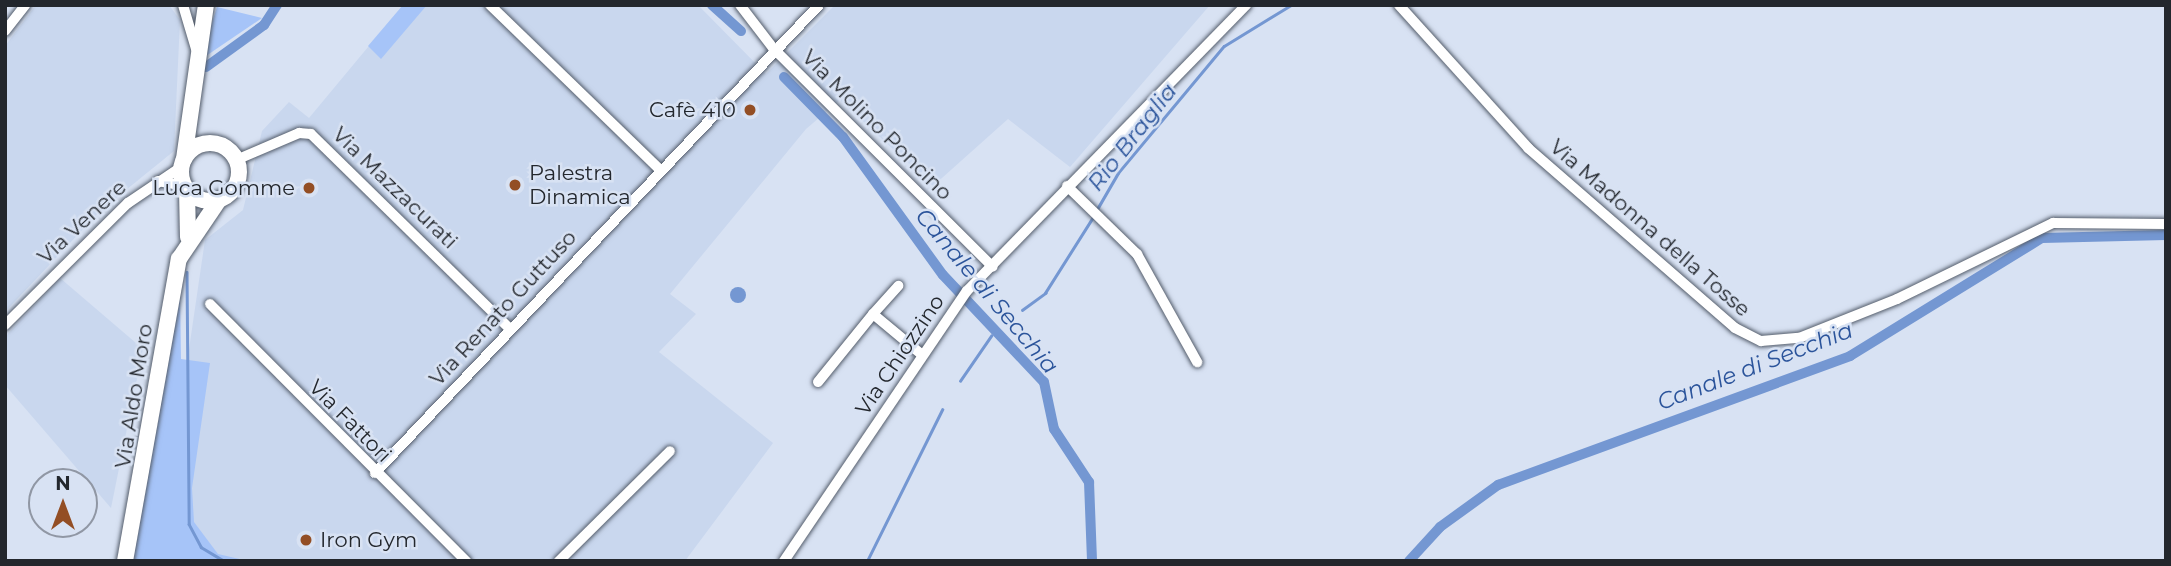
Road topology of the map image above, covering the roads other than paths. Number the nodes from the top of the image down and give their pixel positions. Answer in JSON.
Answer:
{"nodes":[{"id":1,"x":25,"y":5,"type":"edge"},
{"id":2,"x":183,"y":5,"type":"edge"},
{"id":3,"x":206,"y":5,"type":"edge"},
{"id":4,"x":490,"y":5,"type":"edge"},
{"id":5,"x":740,"y":5,"type":"edge"},
{"id":6,"x":819,"y":5,"type":"edge"},
{"id":7,"x":1246,"y":5,"type":"edge"},
{"id":8,"x":1399,"y":5,"type":"edge"},
{"id":9,"x":5,"y":31,"type":"edge"},
{"id":10,"x":773,"y":48,"type":"junction"},
{"id":11,"x":195,"y":56,"type":"junction"},
{"id":12,"x":189,"y":122,"type":"junction"},
{"id":13,"x":204,"y":144,"type":"junction"},
{"id":14,"x":236,"y":160,"type":"junction"},
{"id":15,"x":183,"y":163,"type":"junction"},
{"id":16,"x":660,"y":170,"type":"junction"},
{"id":17,"x":158,"y":181,"type":"junction"},
{"id":18,"x":1067,"y":186,"type":"junction"},
{"id":19,"x":185,"y":188,"type":"junction"},
{"id":20,"x":219,"y":200,"type":"junction"},
{"id":21,"x":2166,"y":224,"type":"edge"},
{"id":22,"x":188,"y":239,"type":"junction"},
{"id":23,"x":993,"y":267,"type":"junction"},
{"id":24,"x":898,"y":286,"type":"dead end"},
{"id":25,"x":210,"y":304,"type":"dead end"},
{"id":26,"x":873,"y":314,"type":"junction"},
{"id":27,"x":5,"y":325,"type":"edge"},
{"id":28,"x":509,"y":328,"type":"junction"},
{"id":29,"x":921,"y":354,"type":"junction"},
{"id":30,"x":1197,"y":362,"type":"dead end"},
{"id":31,"x":818,"y":382,"type":"dead end"},
{"id":32,"x":670,"y":451,"type":"dead end"},
{"id":33,"x":375,"y":473,"type":"junction"},
{"id":34,"x":125,"y":559,"type":"edge"},
{"id":35,"x":466,"y":561,"type":"edge"},
{"id":36,"x":559,"y":561,"type":"edge"},
{"id":37,"x":784,"y":561,"type":"edge"}],
"edges":[{"from":1,"to":9,"type":"street"},
{"from":2,"to":11,"type":"street"},
{"from":3,"to":11,"type":"main road"},
{"from":4,"to":16,"type":"street"},
{"from":5,"to":10,"type":"street","name":"Via Molino Poncino"},
{"from":6,"to":10,"type":"street","name":"Via Renato Guttuso"},
{"from":7,"to":18,"type":"street","name":"Via Chiozzino"},
{"from":8,"to":21,"type":"street","name":"Via Madonna della Tosse"},
{"from":10,"to":16,"type":"street","name":"Via Renato Guttuso"},
{"from":10,"to":23,"type":"street","name":"Via Molino Poncino"},
{"from":11,"to":12,"type":"main road"},
{"from":12,"to":13,"type":"main road"},
{"from":12,"to":15,"type":"main road"},
{"from":13,"to":14,"type":"main road"},
{"from":13,"to":15,"type":"main road"},
{"from":14,"to":20,"type":"main road"},
{"from":14,"to":28,"type":"street","name":"Via Mazzacurati"},
{"from":15,"to":17,"type":"street","name":"Via Venere"},
{"from":15,"to":19,"type":"main road"},
{"from":16,"to":28,"type":"street","name":"Via Renato Guttuso"},
{"from":17,"to":19,"type":"street","name":"Via Venere"},
{"from":17,"to":27,"type":"street","name":"Via Venere"},
{"from":18,"to":23,"type":"street","name":"Via Chiozzino"},
{"from":18,"to":30,"type":"street"},
{"from":19,"to":20,"type":"main road"},
{"from":19,"to":22,"type":"main road","name":"Via Aldo Moro"},
{"from":20,"to":22,"type":"main road","name":"Via Aldo Moro"},
{"from":22,"to":34,"type":"main road","name":"Via Aldo Moro"},
{"from":23,"to":29,"type":"street","name":"Via Chiozzino"},
{"from":24,"to":26,"type":"street"},
{"from":25,"to":33,"type":"street","name":"Via Fattori"},
{"from":26,"to":29,"type":"street"},
{"from":26,"to":31,"type":"street"},
{"from":28,"to":33,"type":"street","name":"Via Renato Guttuso"},
{"from":29,"to":37,"type":"street","name":"Via Chiozzino"},
{"from":32,"to":36,"type":"street"},
{"from":33,"to":35,"type":"street","name":"Via Fattori"}]}
